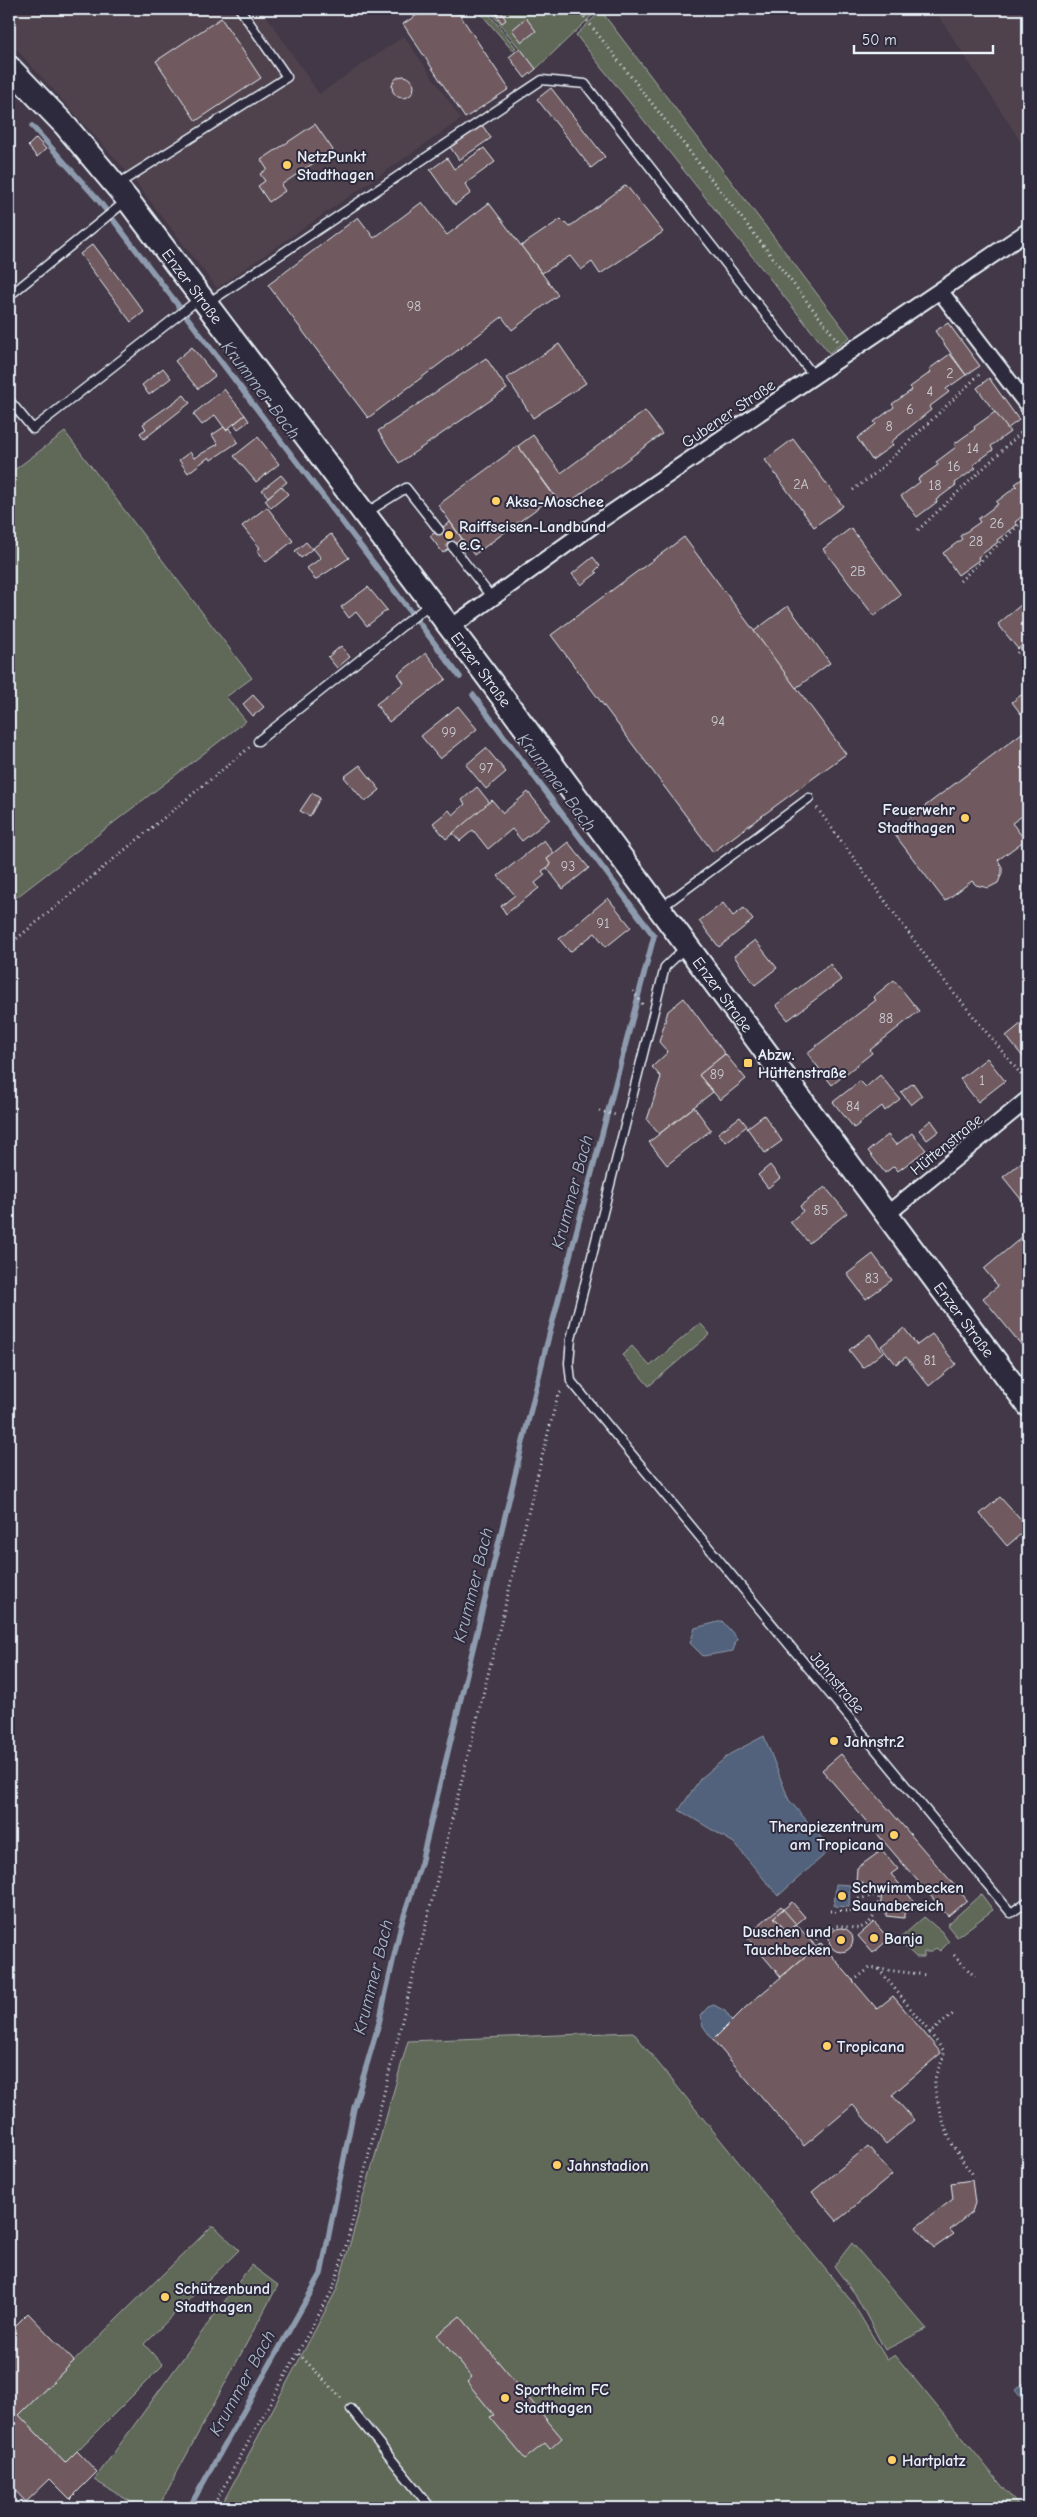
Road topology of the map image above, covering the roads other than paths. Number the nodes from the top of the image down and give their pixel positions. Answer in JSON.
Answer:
{"nodes":[{"id":1,"x":240,"y":9,"type":"edge"},
{"id":2,"x":9,"y":67,"type":"edge"},
{"id":3,"x":119,"y":198,"type":"junction"},
{"id":4,"x":1028,"y":231,"type":"edge"},
{"id":5,"x":940,"y":291,"type":"junction"},
{"id":6,"x":9,"y":296,"type":"edge"},
{"id":7,"x":199,"y":303,"type":"junction"},
{"id":8,"x":814,"y":376,"type":"junction"},
{"id":9,"x":9,"y":400,"type":"edge"},
{"id":10,"x":1028,"y":406,"type":"edge"},
{"id":11,"x":364,"y":514,"type":"junction"},
{"id":12,"x":439,"y":530,"type":"dead end"},
{"id":13,"x":452,"y":546,"type":"dead end"},
{"id":14,"x":492,"y":598,"type":"junction"},
{"id":15,"x":420,"y":612,"type":"junction"},
{"id":16,"x":450,"y":628,"type":"junction"},
{"id":17,"x":258,"y":741,"type":"road end"},
{"id":18,"x":809,"y":798,"type":"road end"},
{"id":19,"x":660,"y":908,"type":"junction"},
{"id":20,"x":686,"y":947,"type":"junction"},
{"id":21,"x":1028,"y":1099,"type":"edge"},
{"id":22,"x":886,"y":1215,"type":"junction"},
{"id":23,"x":1028,"y":1404,"type":"edge"},
{"id":24,"x":1028,"y":1901,"type":"edge"},
{"id":25,"x":351,"y":2409,"type":"road end"},
{"id":26,"x":431,"y":2508,"type":"edge"}],
"edges":[{"from":1,"to":3,"type":"lane"},
{"from":2,"to":3,"type":"main road","name":"Enzer Straße"},
{"from":3,"to":6,"type":"lane"},
{"from":3,"to":7,"type":"main road","name":"Enzer Straße"},
{"from":4,"to":5,"type":"street","name":"Gubener Straße"},
{"from":5,"to":8,"type":"street","name":"Gubener Straße"},
{"from":5,"to":10,"type":"street"},
{"from":7,"to":8,"type":"lane"},
{"from":7,"to":9,"type":"lane"},
{"from":7,"to":11,"type":"main road","name":"Enzer Straße"},
{"from":8,"to":14,"type":"street","name":"Gubener Straße"},
{"from":11,"to":12,"type":"lane"},
{"from":11,"to":15,"type":"main road","name":"Enzer Straße"},
{"from":13,"to":14,"type":"lane"},
{"from":14,"to":16,"type":"street","name":"Gubener Straße"},
{"from":15,"to":16,"type":"main road","name":"Enzer Straße"},
{"from":15,"to":17,"type":"lane"},
{"from":16,"to":19,"type":"main road","name":"Enzer Straße"},
{"from":18,"to":19,"type":"lane"},
{"from":19,"to":20,"type":"main road","name":"Enzer Straße"},
{"from":20,"to":22,"type":"main road","name":"Enzer Straße"},
{"from":20,"to":24,"type":"lane","name":"Jahnstraße"},
{"from":21,"to":22,"type":"street","name":"Hüttenstraße"},
{"from":22,"to":23,"type":"main road","name":"Enzer Straße"},
{"from":25,"to":26,"type":"lane"}]}
